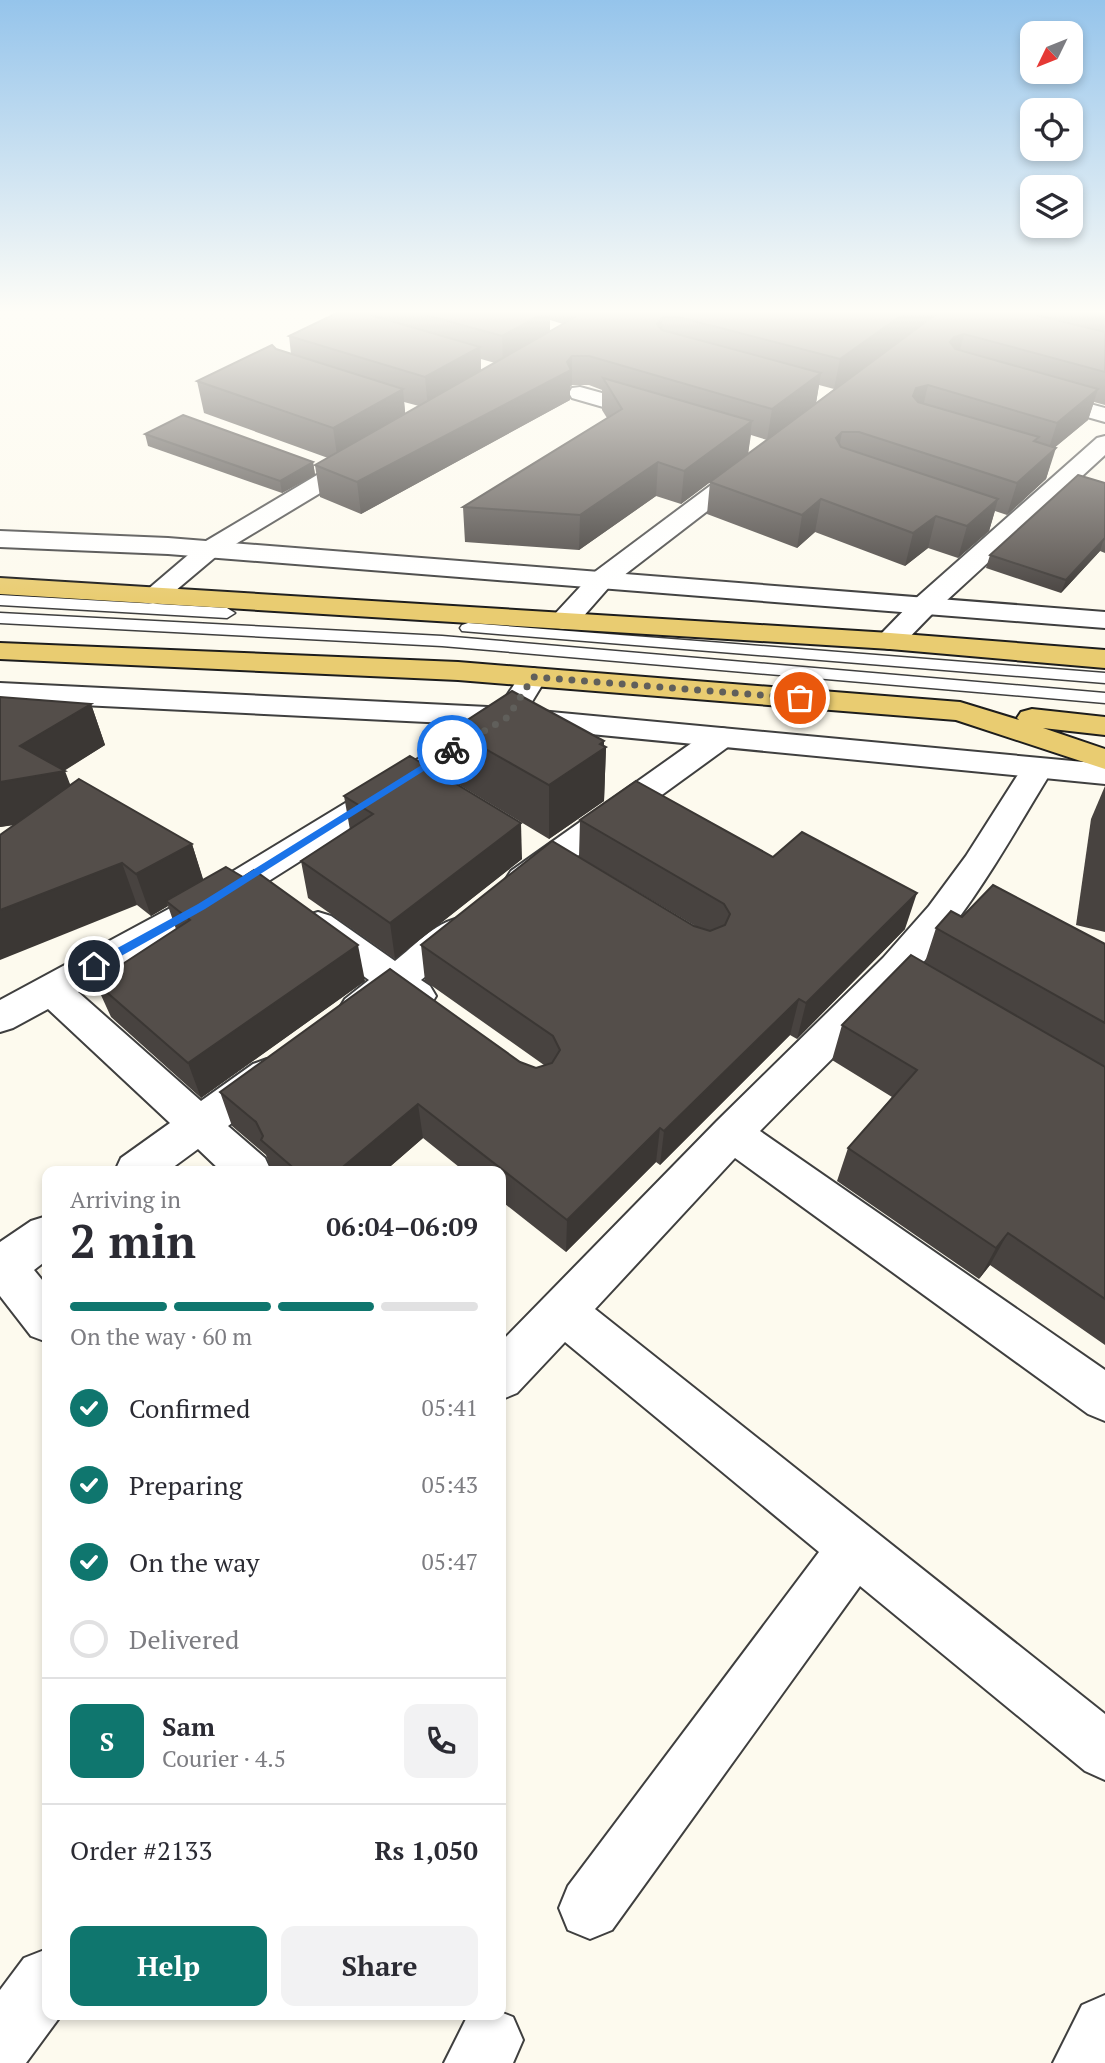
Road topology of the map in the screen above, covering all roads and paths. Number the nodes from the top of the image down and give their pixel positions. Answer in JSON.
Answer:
{"nodes":[{"id":1,"x":630,"y":408,"type":"edge"},
{"id":2,"x":1082,"y":408,"type":"edge"},
{"id":3,"x":1105,"y":415,"type":"edge"},
{"id":4,"x":669,"y":420,"type":"edge"},
{"id":5,"x":1105,"y":443,"type":"edge"},
{"id":6,"x":383,"y":446,"type":"edge"},
{"id":7,"x":772,"y":451,"type":"edge"},
{"id":8,"x":313,"y":463,"type":"edge"},
{"id":9,"x":1047,"y":464,"type":"edge"},
{"id":10,"x":338,"y":472,"type":"junction"},
{"id":11,"x":1073,"y":472,"type":"junction"},
{"id":12,"x":981,"y":518,"type":"edge"},
{"id":13,"x":1011,"y":527,"type":"junction"},
{"id":14,"x":0,"y":539,"type":"edge"},
{"id":15,"x":210,"y":549,"type":"junction"},
{"id":16,"x":601,"y":580,"type":"junction"},
{"id":17,"x":0,"y":586,"type":"edge"},
{"id":18,"x":153,"y":596,"type":"junction"},
{"id":19,"x":0,"y":600,"type":"edge"},
{"id":20,"x":924,"y":606,"type":"junction"},
{"id":21,"x":0,"y":618,"type":"edge"},
{"id":22,"x":1105,"y":620,"type":"edge"},
{"id":23,"x":564,"y":621,"type":"junction"},
{"id":24,"x":890,"y":641,"type":"junction"},
{"id":25,"x":0,"y":651,"type":"edge"},
{"id":26,"x":1105,"y":659,"type":"edge"},
{"id":27,"x":533,"y":677,"type":"junction"},
{"id":28,"x":1105,"y":678,"type":"edge"},
{"id":29,"x":0,"y":692,"type":"edge"},
{"id":30,"x":1105,"y":698,"type":"edge"},
{"id":31,"x":960,"y":711,"type":"junction"},
{"id":32,"x":508,"y":717,"type":"junction"},
{"id":33,"x":1105,"y":726,"type":"edge"},
{"id":34,"x":721,"y":737,"type":"junction"},
{"id":35,"x":1105,"y":759,"type":"edge"},
{"id":36,"x":1037,"y":769,"type":"junction"},
{"id":37,"x":412,"y":774,"type":"junction"},
{"id":38,"x":1105,"y":774,"type":"edge"},
{"id":39,"x":447,"y":795,"type":"edge"},
{"id":40,"x":539,"y":851,"type":"junction"},
{"id":41,"x":250,"y":876,"type":"junction"},
{"id":42,"x":586,"y":879,"type":"edge"},
{"id":43,"x":896,"y":968,"type":"junction"},
{"id":44,"x":396,"y":981,"type":"junction"},
{"id":45,"x":931,"y":988,"type":"edge"},
{"id":46,"x":51,"y":990,"type":"junction"},
{"id":47,"x":440,"y":1012,"type":"edge"},
{"id":48,"x":0,"y":1018,"type":"edge"},
{"id":49,"x":330,"y":1029,"type":"edge"},
{"id":50,"x":298,"y":1053,"type":"edge"},
{"id":51,"x":198,"y":1126,"type":"junction"},
{"id":52,"x":732,"y":1133,"type":"junction"},
{"id":53,"x":143,"y":1166,"type":"edge"},
{"id":54,"x":244,"y":1166,"type":"edge"},
{"id":55,"x":42,"y":1238,"type":"edge"},
{"id":56,"x":2,"y":1264,"type":"edge"},
{"id":57,"x":563,"y":1312,"type":"junction"},
{"id":58,"x":42,"y":1315,"type":"edge"},
{"id":59,"x":506,"y":1371,"type":"edge"},
{"id":60,"x":1105,"y":1398,"type":"edge"},
{"id":61,"x":855,"y":1548,"type":"junction"},
{"id":62,"x":1105,"y":1751,"type":"edge"},
{"id":63,"x":590,"y":1908,"type":"dead end"},
{"id":64,"x":42,"y":1988,"type":"edge"},
{"id":65,"x":1105,"y":2028,"type":"edge"},
{"id":66,"x":0,"y":2043,"type":"edge"},
{"id":67,"x":1086,"y":2063,"type":"edge"}],
"edges":[{"from":1,"to":4,"type":"street"},
{"from":2,"to":3,"type":"street"},
{"from":5,"to":11,"type":"street"},
{"from":6,"to":10,"type":"street"},
{"from":7,"to":16,"type":"street"},
{"from":8,"to":10,"type":"street"},
{"from":9,"to":11,"type":"street"},
{"from":10,"to":15,"type":"street"},
{"from":11,"to":13,"type":"street"},
{"from":12,"to":13,"type":"street"},
{"from":13,"to":20,"type":"street"},
{"from":14,"to":15,"type":"street"},
{"from":15,"to":16,"type":"street"},
{"from":15,"to":18,"type":"street"},
{"from":16,"to":20,"type":"street"},
{"from":16,"to":23,"type":"street"},
{"from":17,"to":18,"type":"main road"},
{"from":18,"to":23,"type":"main road"},
{"from":19,"to":28,"type":"lane"},
{"from":20,"to":22,"type":"street"},
{"from":20,"to":24,"type":"street"},
{"from":21,"to":30,"type":"lane"},
{"from":23,"to":24,"type":"main road"},
{"from":24,"to":26,"type":"main road"},
{"from":25,"to":27,"type":"main road"},
{"from":27,"to":31,"type":"main road"},
{"from":27,"to":32,"type":"street"},
{"from":29,"to":32,"type":"street"},
{"from":31,"to":33,"type":"main road"},
{"from":31,"to":35,"type":"main road"},
{"from":32,"to":34,"type":"street"},
{"from":32,"to":37,"type":"street"},
{"from":34,"to":36,"type":"street"},
{"from":34,"to":40,"type":"street"},
{"from":36,"to":38,"type":"street"},
{"from":36,"to":43,"type":"street"},
{"from":37,"to":39,"type":"street"},
{"from":37,"to":41,"type":"street"},
{"from":40,"to":42,"type":"street"},
{"from":40,"to":44,"type":"street"},
{"from":41,"to":44,"type":"street"},
{"from":41,"to":46,"type":"street"},
{"from":43,"to":45,"type":"street"},
{"from":43,"to":52,"type":"street"},
{"from":44,"to":47,"type":"street"},
{"from":44,"to":49,"type":"street"},
{"from":46,"to":48,"type":"street"},
{"from":46,"to":51,"type":"street"},
{"from":50,"to":51,"type":"street"},
{"from":51,"to":53,"type":"street"},
{"from":51,"to":54,"type":"street"},
{"from":52,"to":57,"type":"street"},
{"from":52,"to":60,"type":"street"},
{"from":55,"to":56,"type":"street"},
{"from":56,"to":58,"type":"street"},
{"from":57,"to":59,"type":"street"},
{"from":57,"to":61,"type":"street"},
{"from":61,"to":62,"type":"street"},
{"from":61,"to":63,"type":"street"},
{"from":64,"to":66,"type":"street"},
{"from":65,"to":67,"type":"street"}]}
